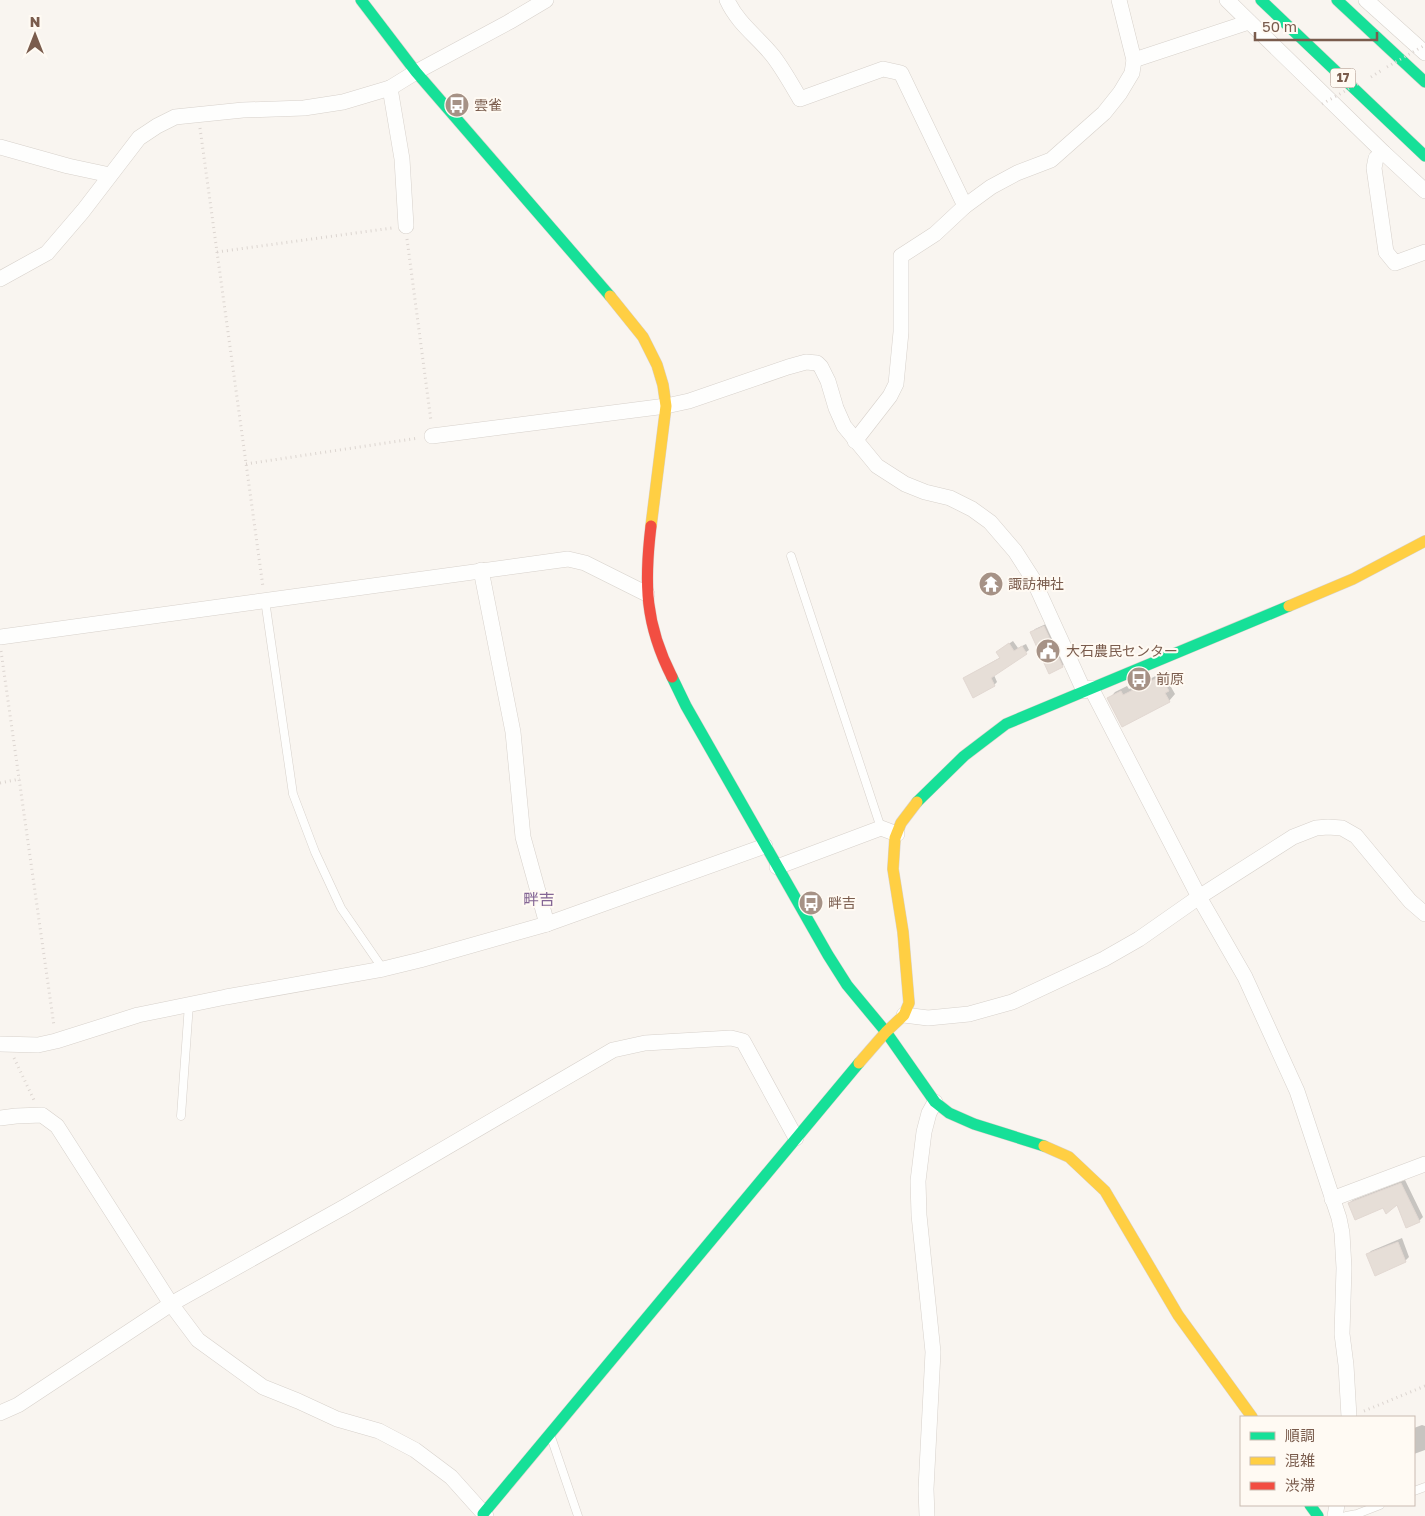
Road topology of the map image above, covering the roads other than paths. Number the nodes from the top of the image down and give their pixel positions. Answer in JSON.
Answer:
{"nodes":[{"id":1,"x":361,"y":0,"type":"edge"},
{"id":2,"x":546,"y":0,"type":"edge"},
{"id":3,"x":727,"y":0,"type":"edge"},
{"id":4,"x":1119,"y":0,"type":"edge"},
{"id":5,"x":1226,"y":0,"type":"edge"},
{"id":6,"x":1261,"y":0,"type":"edge"},
{"id":7,"x":1337,"y":0,"type":"edge"},
{"id":8,"x":1366,"y":0,"type":"edge"},
{"id":9,"x":1249,"y":22,"type":"junction"},
{"id":10,"x":1425,"y":53,"type":"edge"},
{"id":11,"x":1134,"y":60,"type":"junction"},
{"id":12,"x":416,"y":72,"type":"junction"},
{"id":13,"x":1425,"y":82,"type":"edge"},
{"id":14,"x":390,"y":88,"type":"junction"},
{"id":15,"x":0,"y":147,"type":"edge"},
{"id":16,"x":1384,"y":153,"type":"junction"},
{"id":17,"x":1425,"y":156,"type":"edge"},
{"id":18,"x":110,"y":174,"type":"junction"},
{"id":19,"x":1425,"y":190,"type":"edge"},
{"id":20,"x":965,"y":206,"type":"junction"},
{"id":21,"x":406,"y":226,"type":"road end"},
{"id":22,"x":1425,"y":252,"type":"edge"},
{"id":23,"x":0,"y":279,"type":"edge"},
{"id":24,"x":666,"y":406,"type":"junction"},
{"id":25,"x":432,"y":436,"type":"road end"},
{"id":26,"x":855,"y":440,"type":"junction"},
{"id":27,"x":1425,"y":541,"type":"edge"},
{"id":28,"x":791,"y":556,"type":"dead end"},
{"id":29,"x":481,"y":570,"type":"junction"},
{"id":30,"x":647,"y":594,"type":"junction"},
{"id":31,"x":265,"y":600,"type":"junction"},
{"id":32,"x":0,"y":637,"type":"edge"},
{"id":33,"x":1087,"y":689,"type":"junction"},
{"id":34,"x":880,"y":828,"type":"junction"},
{"id":35,"x":897,"y":834,"type":"junction"},
{"id":36,"x":765,"y":846,"type":"junction"},
{"id":37,"x":777,"y":867,"type":"junction"},
{"id":38,"x":1200,"y":897,"type":"junction"},
{"id":39,"x":1425,"y":914,"type":"edge"},
{"id":40,"x":547,"y":924,"type":"junction"},
{"id":41,"x":383,"y":969,"type":"junction"},
{"id":42,"x":189,"y":1004,"type":"junction"},
{"id":43,"x":904,"y":1015,"type":"junction"},
{"id":44,"x":886,"y":1032,"type":"junction"},
{"id":45,"x":4,"y":1044,"type":"edge"},
{"id":46,"x":935,"y":1102,"type":"junction"},
{"id":47,"x":181,"y":1116,"type":"dead end"},
{"id":48,"x":0,"y":1118,"type":"edge"},
{"id":49,"x":796,"y":1138,"type":"junction"},
{"id":50,"x":1425,"y":1164,"type":"edge"},
{"id":51,"x":1332,"y":1200,"type":"junction"},
{"id":52,"x":171,"y":1304,"type":"junction"},
{"id":53,"x":0,"y":1413,"type":"edge"},
{"id":54,"x":1251,"y":1416,"type":"edge"},
{"id":55,"x":1353,"y":1416,"type":"edge"},
{"id":56,"x":550,"y":1434,"type":"junction"},
{"id":57,"x":1377,"y":1506,"type":"edge"},
{"id":58,"x":484,"y":1515,"type":"edge"},
{"id":59,"x":578,"y":1516,"type":"edge"},
{"id":60,"x":928,"y":1516,"type":"edge"},
{"id":61,"x":1346,"y":1516,"type":"edge"}],
"edges":[{"from":1,"to":12,"type":"main road"},
{"from":2,"to":12,"type":"street"},
{"from":3,"to":20,"type":"street"},
{"from":4,"to":11,"type":"street"},
{"from":5,"to":9,"type":"street"},
{"from":6,"to":17,"type":"main road","number":"17"},
{"from":7,"to":13,"type":"main road"},
{"from":8,"to":10,"type":"street"},
{"from":9,"to":11,"type":"street"},
{"from":9,"to":16,"type":"street"},
{"from":11,"to":20,"type":"street"},
{"from":12,"to":14,"type":"street"},
{"from":12,"to":24,"type":"main road"},
{"from":14,"to":18,"type":"street"},
{"from":14,"to":21,"type":"street"},
{"from":15,"to":18,"type":"street"},
{"from":16,"to":19,"type":"street"},
{"from":16,"to":22,"type":"street"},
{"from":18,"to":23,"type":"street"},
{"from":20,"to":26,"type":"street"},
{"from":24,"to":25,"type":"street"},
{"from":24,"to":26,"type":"street"},
{"from":24,"to":30,"type":"main road"},
{"from":26,"to":33,"type":"street"},
{"from":27,"to":33,"type":"main road"},
{"from":28,"to":34,"type":"lane"},
{"from":29,"to":30,"type":"street"},
{"from":29,"to":31,"type":"street"},
{"from":29,"to":40,"type":"street"},
{"from":30,"to":36,"type":"main road"},
{"from":31,"to":32,"type":"street"},
{"from":31,"to":41,"type":"lane"},
{"from":33,"to":35,"type":"main road"},
{"from":33,"to":38,"type":"street"},
{"from":34,"to":35,"type":"street"},
{"from":34,"to":37,"type":"street"},
{"from":35,"to":43,"type":"main road"},
{"from":36,"to":37,"type":"main road"},
{"from":36,"to":40,"type":"street"},
{"from":37,"to":44,"type":"main road"},
{"from":38,"to":39,"type":"street"},
{"from":38,"to":43,"type":"street"},
{"from":38,"to":51,"type":"street"},
{"from":40,"to":41,"type":"street"},
{"from":41,"to":42,"type":"street"},
{"from":42,"to":45,"type":"street"},
{"from":42,"to":47,"type":"lane"},
{"from":43,"to":44,"type":"main road"},
{"from":44,"to":46,"type":"main road"},
{"from":44,"to":49,"type":"main road"},
{"from":46,"to":54,"type":"main road"},
{"from":46,"to":60,"type":"street"},
{"from":48,"to":52,"type":"street"},
{"from":49,"to":52,"type":"street"},
{"from":49,"to":56,"type":"main road"},
{"from":50,"to":51,"type":"street"},
{"from":51,"to":55,"type":"street"},
{"from":52,"to":53,"type":"street"},
{"from":52,"to":58,"type":"street"},
{"from":56,"to":58,"type":"main road"},
{"from":56,"to":59,"type":"lane"},
{"from":57,"to":61,"type":"lane"}]}
